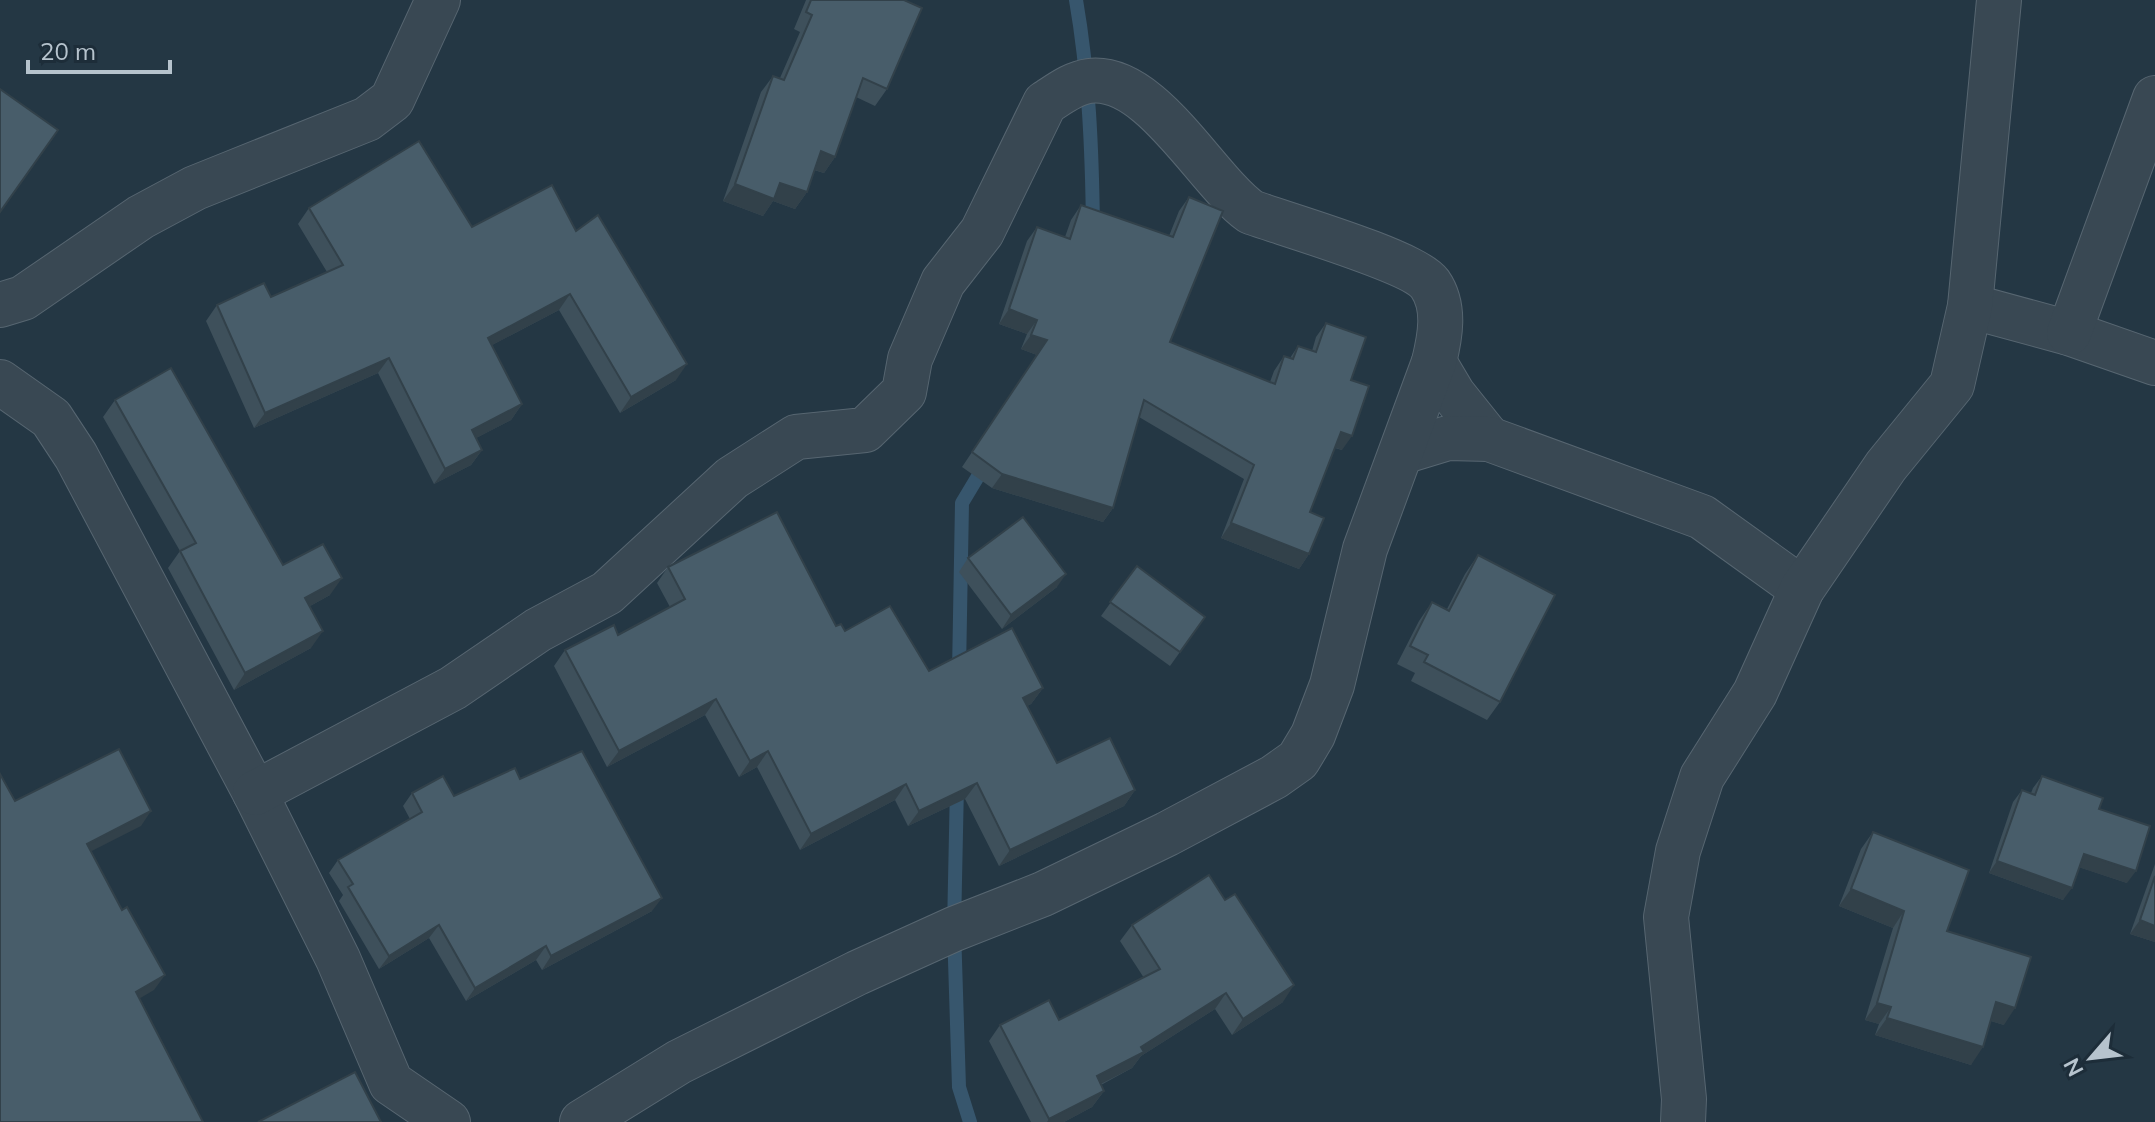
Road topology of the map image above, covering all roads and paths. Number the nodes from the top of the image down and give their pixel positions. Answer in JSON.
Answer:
{"nodes":[{"id":1,"x":438,"y":0,"type":"edge"},
{"id":2,"x":1999,"y":0,"type":"edge"},
{"id":3,"x":2155,"y":98,"type":"edge"},
{"id":4,"x":0,"y":305,"type":"edge"},
{"id":5,"x":1970,"y":306,"type":"junction"},
{"id":6,"x":2069,"y":333,"type":"junction"},
{"id":7,"x":1434,"y":362,"type":"junction"},
{"id":8,"x":2155,"y":363,"type":"edge"},
{"id":9,"x":0,"y":382,"type":"edge"},
{"id":10,"x":1489,"y":439,"type":"junction"},
{"id":11,"x":1402,"y":452,"type":"junction"},
{"id":12,"x":1802,"y":589,"type":"junction"},
{"id":13,"x":255,"y":793,"type":"junction"},
{"id":14,"x":448,"y":1122,"type":"edge"},
{"id":15,"x":582,"y":1122,"type":"edge"},
{"id":16,"x":1683,"y":1122,"type":"edge"}],
"edges":[{"from":1,"to":4,"type":"street"},
{"from":2,"to":5,"type":"street"},
{"from":3,"to":6,"type":"street"},
{"from":5,"to":6,"type":"street"},
{"from":5,"to":12,"type":"street"},
{"from":6,"to":8,"type":"street"},
{"from":7,"to":10,"type":"street"},
{"from":7,"to":11,"type":"street"},
{"from":7,"to":13,"type":"street"},
{"from":9,"to":13,"type":"street"},
{"from":10,"to":11,"type":"street"},
{"from":10,"to":12,"type":"street"},
{"from":11,"to":15,"type":"street"},
{"from":12,"to":16,"type":"street"},
{"from":13,"to":14,"type":"street"}]}
